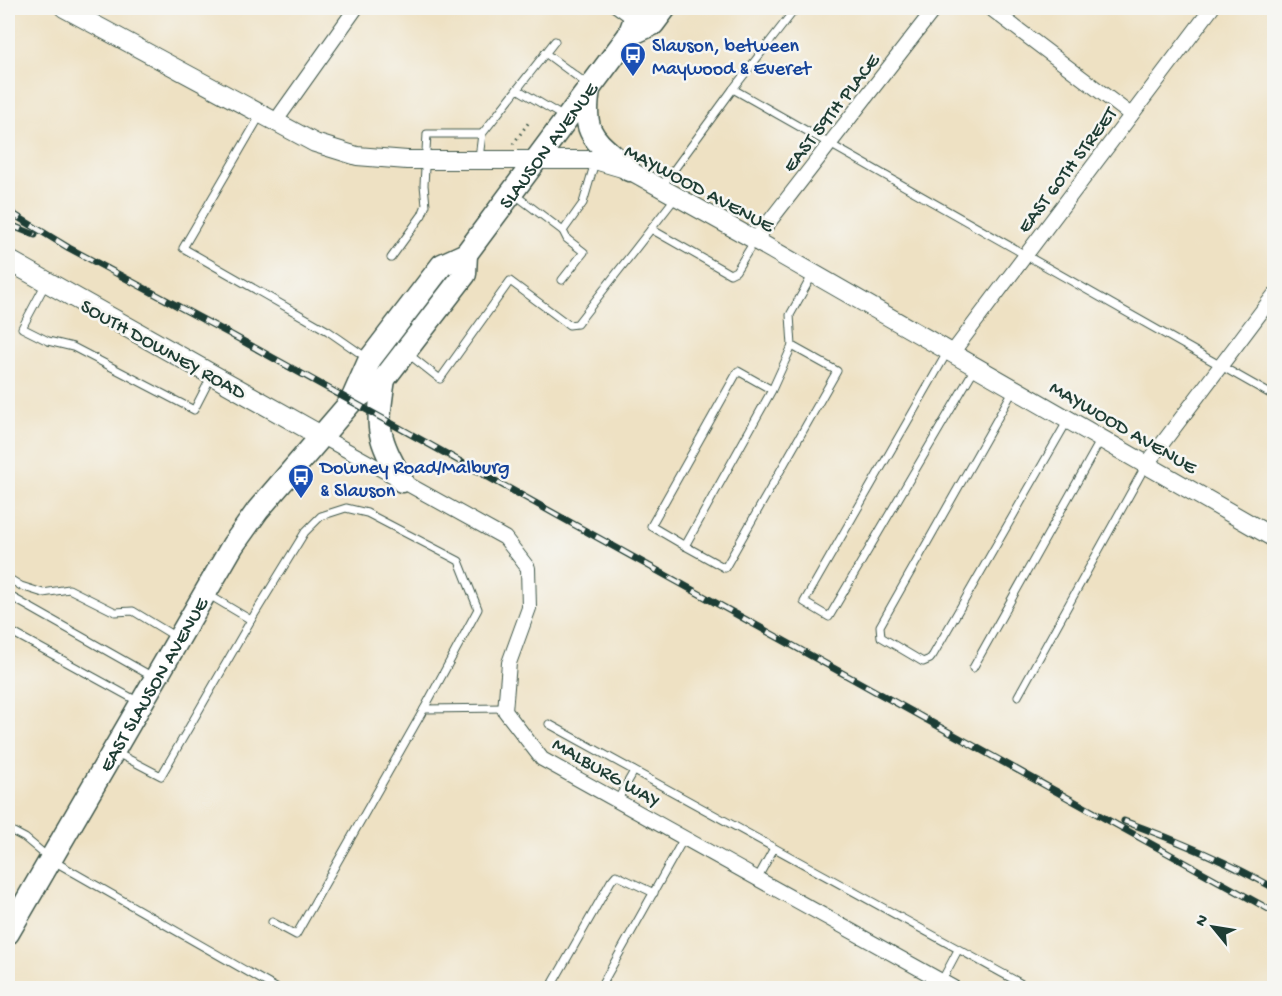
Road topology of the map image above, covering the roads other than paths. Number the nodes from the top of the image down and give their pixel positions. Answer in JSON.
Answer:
{"nodes":[{"id":1,"x":64,"y":8,"type":"edge"},
{"id":2,"x":356,"y":8,"type":"edge"},
{"id":3,"x":614,"y":8,"type":"edge"},
{"id":4,"x":665,"y":8,"type":"edge"},
{"id":5,"x":796,"y":8,"type":"edge"},
{"id":6,"x":935,"y":8,"type":"edge"},
{"id":7,"x":990,"y":8,"type":"edge"},
{"id":8,"x":1212,"y":8,"type":"edge"},
{"id":9,"x":634,"y":22,"type":"edge"},
{"id":10,"x":555,"y":41,"type":"dead end"},
{"id":11,"x":545,"y":53,"type":"junction"},
{"id":12,"x":590,"y":88,"type":"junction"},
{"id":13,"x":517,"y":89,"type":"junction"},
{"id":14,"x":733,"y":89,"type":"junction"},
{"id":15,"x":1131,"y":115,"type":"junction"},
{"id":16,"x":268,"y":118,"type":"junction"},
{"id":17,"x":567,"y":119,"type":"junction"},
{"id":18,"x":482,"y":134,"type":"junction"},
{"id":19,"x":830,"y":144,"type":"junction"},
{"id":20,"x":426,"y":160,"type":"junction"},
{"id":21,"x":479,"y":160,"type":"junction"},
{"id":22,"x":596,"y":160,"type":"junction"},
{"id":23,"x":537,"y":161,"type":"junction"},
{"id":24,"x":629,"y":170,"type":"junction"},
{"id":25,"x":669,"y":192,"type":"junction"},
{"id":26,"x":512,"y":193,"type":"junction"},
{"id":27,"x":651,"y":229,"type":"junction"},
{"id":28,"x":563,"y":231,"type":"junction"},
{"id":29,"x":755,"y":240,"type":"junction"},
{"id":30,"x":466,"y":254,"type":"junction"},
{"id":31,"x":1026,"y":254,"type":"junction"},
{"id":32,"x":391,"y":258,"type":"dead end"},
{"id":33,"x":8,"y":260,"type":"edge"},
{"id":34,"x":813,"y":274,"type":"junction"},
{"id":35,"x":562,"y":280,"type":"dead end"},
{"id":36,"x":46,"y":283,"type":"junction"},
{"id":37,"x":1275,"y":295,"type":"edge"},
{"id":38,"x":792,"y":346,"type":"junction"},
{"id":39,"x":405,"y":352,"type":"junction"},
{"id":40,"x":950,"y":352,"type":"junction"},
{"id":41,"x":370,"y":359,"type":"junction"},
{"id":42,"x":975,"y":366,"type":"junction"},
{"id":43,"x":1220,"y":366,"type":"junction"},
{"id":44,"x":212,"y":375,"type":"junction"},
{"id":45,"x":384,"y":379,"type":"junction"},
{"id":46,"x":1014,"y":389,"type":"junction"},
{"id":47,"x":772,"y":390,"type":"junction"},
{"id":48,"x":1275,"y":396,"type":"edge"},
{"id":49,"x":351,"y":402,"type":"junction"},
{"id":50,"x":1068,"y":420,"type":"junction"},
{"id":51,"x":1102,"y":439,"type":"junction"},
{"id":52,"x":317,"y":441,"type":"junction"},
{"id":53,"x":1146,"y":465,"type":"junction"},
{"id":54,"x":402,"y":481,"type":"junction"},
{"id":55,"x":1275,"y":538,"type":"edge"},
{"id":56,"x":685,"y":546,"type":"junction"},
{"id":57,"x":8,"y":578,"type":"edge"},
{"id":58,"x":205,"y":593,"type":"junction"},
{"id":59,"x":8,"y":595,"type":"edge"},
{"id":60,"x":250,"y":620,"type":"junction"},
{"id":61,"x":8,"y":630,"type":"edge"},
{"id":62,"x":178,"y":639,"type":"junction"},
{"id":63,"x":973,"y":668,"type":"dead end"},
{"id":64,"x":155,"y":679,"type":"junction"},
{"id":65,"x":1018,"y":696,"type":"dead end"},
{"id":66,"x":141,"y":703,"type":"junction"},
{"id":67,"x":505,"y":708,"type":"junction"},
{"id":68,"x":424,"y":710,"type":"junction"},
{"id":69,"x":549,"y":723,"type":"dead end"},
{"id":70,"x":113,"y":751,"type":"junction"},
{"id":71,"x":634,"y":771,"type":"junction"},
{"id":72,"x":617,"y":801,"type":"junction"},
{"id":73,"x":8,"y":829,"type":"edge"},
{"id":74,"x":684,"y":838,"type":"junction"},
{"id":75,"x":774,"y":848,"type":"junction"},
{"id":76,"x":50,"y":859,"type":"junction"},
{"id":77,"x":757,"y":879,"type":"junction"},
{"id":78,"x":654,"y":892,"type":"junction"},
{"id":79,"x":272,"y":922,"type":"dead end"},
{"id":80,"x":8,"y":933,"type":"edge"},
{"id":81,"x":958,"y":950,"type":"junction"},
{"id":82,"x":947,"y":985,"type":"edge"},
{"id":83,"x":276,"y":988,"type":"edge"},
{"id":84,"x":555,"y":988,"type":"edge"},
{"id":85,"x":600,"y":988,"type":"edge"},
{"id":86,"x":1029,"y":988,"type":"edge"}],
"edges":[{"from":1,"to":16,"type":"street","name":"MAYWOOD AVENUE"},
{"from":2,"to":16,"type":"street"},
{"from":3,"to":9,"type":"lane"},
{"from":4,"to":9,"type":"main road","name":"SLAUSON AVENUE"},
{"from":5,"to":14,"type":"lane"},
{"from":6,"to":19,"type":"street","name":"EAST 59TH PLACE"},
{"from":7,"to":15,"type":"street"},
{"from":8,"to":15,"type":"street","name":"EAST 60TH STREET"},
{"from":9,"to":12,"type":"main road","name":"SLAUSON AVENUE"},
{"from":10,"to":11,"type":"lane"},
{"from":11,"to":12,"type":"lane"},
{"from":11,"to":13,"type":"lane"},
{"from":12,"to":17,"type":"main road","name":"SLAUSON AVENUE"},
{"from":12,"to":24,"type":"main road"},
{"from":13,"to":17,"type":"lane"},
{"from":13,"to":18,"type":"lane"},
{"from":14,"to":19,"type":"lane"},
{"from":14,"to":25,"type":"lane"},
{"from":15,"to":31,"type":"street","name":"EAST 60TH STREET"},
{"from":16,"to":20,"type":"street","name":"MAYWOOD AVENUE"},
{"from":16,"to":41,"type":"lane"},
{"from":17,"to":23,"type":"main road","name":"SLAUSON AVENUE"},
{"from":18,"to":20,"type":"lane"},
{"from":18,"to":21,"type":"lane"},
{"from":19,"to":29,"type":"street","name":"EAST 59TH PLACE"},
{"from":19,"to":31,"type":"lane"},
{"from":20,"to":21,"type":"street","name":"MAYWOOD AVENUE"},
{"from":20,"to":32,"type":"lane"},
{"from":21,"to":23,"type":"street","name":"MAYWOOD AVENUE"},
{"from":22,"to":23,"type":"street","name":"MAYWOOD AVENUE"},
{"from":22,"to":24,"type":"street","name":"MAYWOOD AVENUE"},
{"from":22,"to":28,"type":"lane"},
{"from":23,"to":26,"type":"main road","name":"SLAUSON AVENUE"},
{"from":24,"to":25,"type":"street","name":"MAYWOOD AVENUE"},
{"from":25,"to":27,"type":"lane"},
{"from":25,"to":29,"type":"street","name":"MAYWOOD AVENUE"},
{"from":26,"to":28,"type":"lane"},
{"from":26,"to":30,"type":"main road","name":"SLAUSON AVENUE"},
{"from":27,"to":29,"type":"lane"},
{"from":27,"to":39,"type":"lane"},
{"from":28,"to":35,"type":"lane"},
{"from":29,"to":34,"type":"street","name":"MAYWOOD AVENUE"},
{"from":30,"to":39,"type":"main road","name":"SLAUSON AVENUE"},
{"from":30,"to":41,"type":"main road","name":"SLAUSON AVENUE"},
{"from":31,"to":40,"type":"street","name":"EAST 60TH STREET"},
{"from":31,"to":43,"type":"lane"},
{"from":33,"to":36,"type":"main road","name":"SOUTH DOWNEY ROAD"},
{"from":34,"to":38,"type":"lane"},
{"from":34,"to":40,"type":"street","name":"MAYWOOD AVENUE"},
{"from":36,"to":44,"type":"main road","name":"SOUTH DOWNEY ROAD"},
{"from":36,"to":44,"type":"lane"},
{"from":37,"to":43,"type":"street"},
{"from":38,"to":47,"type":"lane"},
{"from":38,"to":56,"type":"lane"},
{"from":39,"to":45,"type":"main road","name":"SLAUSON AVENUE"},
{"from":40,"to":42,"type":"street","name":"MAYWOOD AVENUE"},
{"from":40,"to":42,"type":"lane"},
{"from":41,"to":49,"type":"main road","name":"SLAUSON AVENUE"},
{"from":42,"to":46,"type":"street","name":"MAYWOOD AVENUE"},
{"from":43,"to":48,"type":"lane"},
{"from":43,"to":53,"type":"street"},
{"from":44,"to":52,"type":"main road","name":"SOUTH DOWNEY ROAD"},
{"from":45,"to":49,"type":"main road","name":"SLAUSON AVENUE"},
{"from":45,"to":54,"type":"main road"},
{"from":46,"to":50,"type":"street","name":"MAYWOOD AVENUE"},
{"from":46,"to":50,"type":"lane"},
{"from":47,"to":56,"type":"lane"},
{"from":47,"to":56,"type":"lane"},
{"from":49,"to":52,"type":"main road","name":"SLAUSON AVENUE"},
{"from":50,"to":51,"type":"street","name":"MAYWOOD AVENUE"},
{"from":51,"to":53,"type":"street","name":"MAYWOOD AVENUE"},
{"from":51,"to":63,"type":"lane"},
{"from":52,"to":54,"type":"street"},
{"from":52,"to":58,"type":"main road","name":"EAST SLAUSON AVENUE"},
{"from":53,"to":55,"type":"street","name":"MAYWOOD AVENUE"},
{"from":53,"to":65,"type":"lane"},
{"from":54,"to":67,"type":"street"},
{"from":57,"to":62,"type":"lane"},
{"from":58,"to":60,"type":"lane"},
{"from":58,"to":62,"type":"main road","name":"EAST SLAUSON AVENUE"},
{"from":59,"to":64,"type":"lane"},
{"from":60,"to":68,"type":"lane"},
{"from":60,"to":70,"type":"lane"},
{"from":61,"to":66,"type":"lane"},
{"from":62,"to":64,"type":"main road","name":"EAST SLAUSON AVENUE"},
{"from":64,"to":66,"type":"main road","name":"EAST SLAUSON AVENUE"},
{"from":66,"to":70,"type":"main road","name":"EAST SLAUSON AVENUE"},
{"from":67,"to":68,"type":"lane"},
{"from":67,"to":72,"type":"street","name":"MALBURG WAY"},
{"from":68,"to":79,"type":"lane"},
{"from":69,"to":71,"type":"lane"},
{"from":70,"to":76,"type":"main road","name":"EAST SLAUSON AVENUE"},
{"from":71,"to":72,"type":"lane"},
{"from":71,"to":75,"type":"lane"},
{"from":72,"to":74,"type":"street","name":"MALBURG WAY"},
{"from":73,"to":76,"type":"lane"},
{"from":74,"to":77,"type":"street","name":"MALBURG WAY"},
{"from":74,"to":78,"type":"lane"},
{"from":75,"to":77,"type":"lane"},
{"from":75,"to":81,"type":"lane"},
{"from":76,"to":80,"type":"main road","name":"EAST SLAUSON AVENUE"},
{"from":76,"to":83,"type":"lane"},
{"from":77,"to":82,"type":"street","name":"MALBURG WAY"},
{"from":78,"to":84,"type":"lane"},
{"from":78,"to":85,"type":"lane"},
{"from":81,"to":82,"type":"lane"},
{"from":81,"to":86,"type":"lane"}]}
